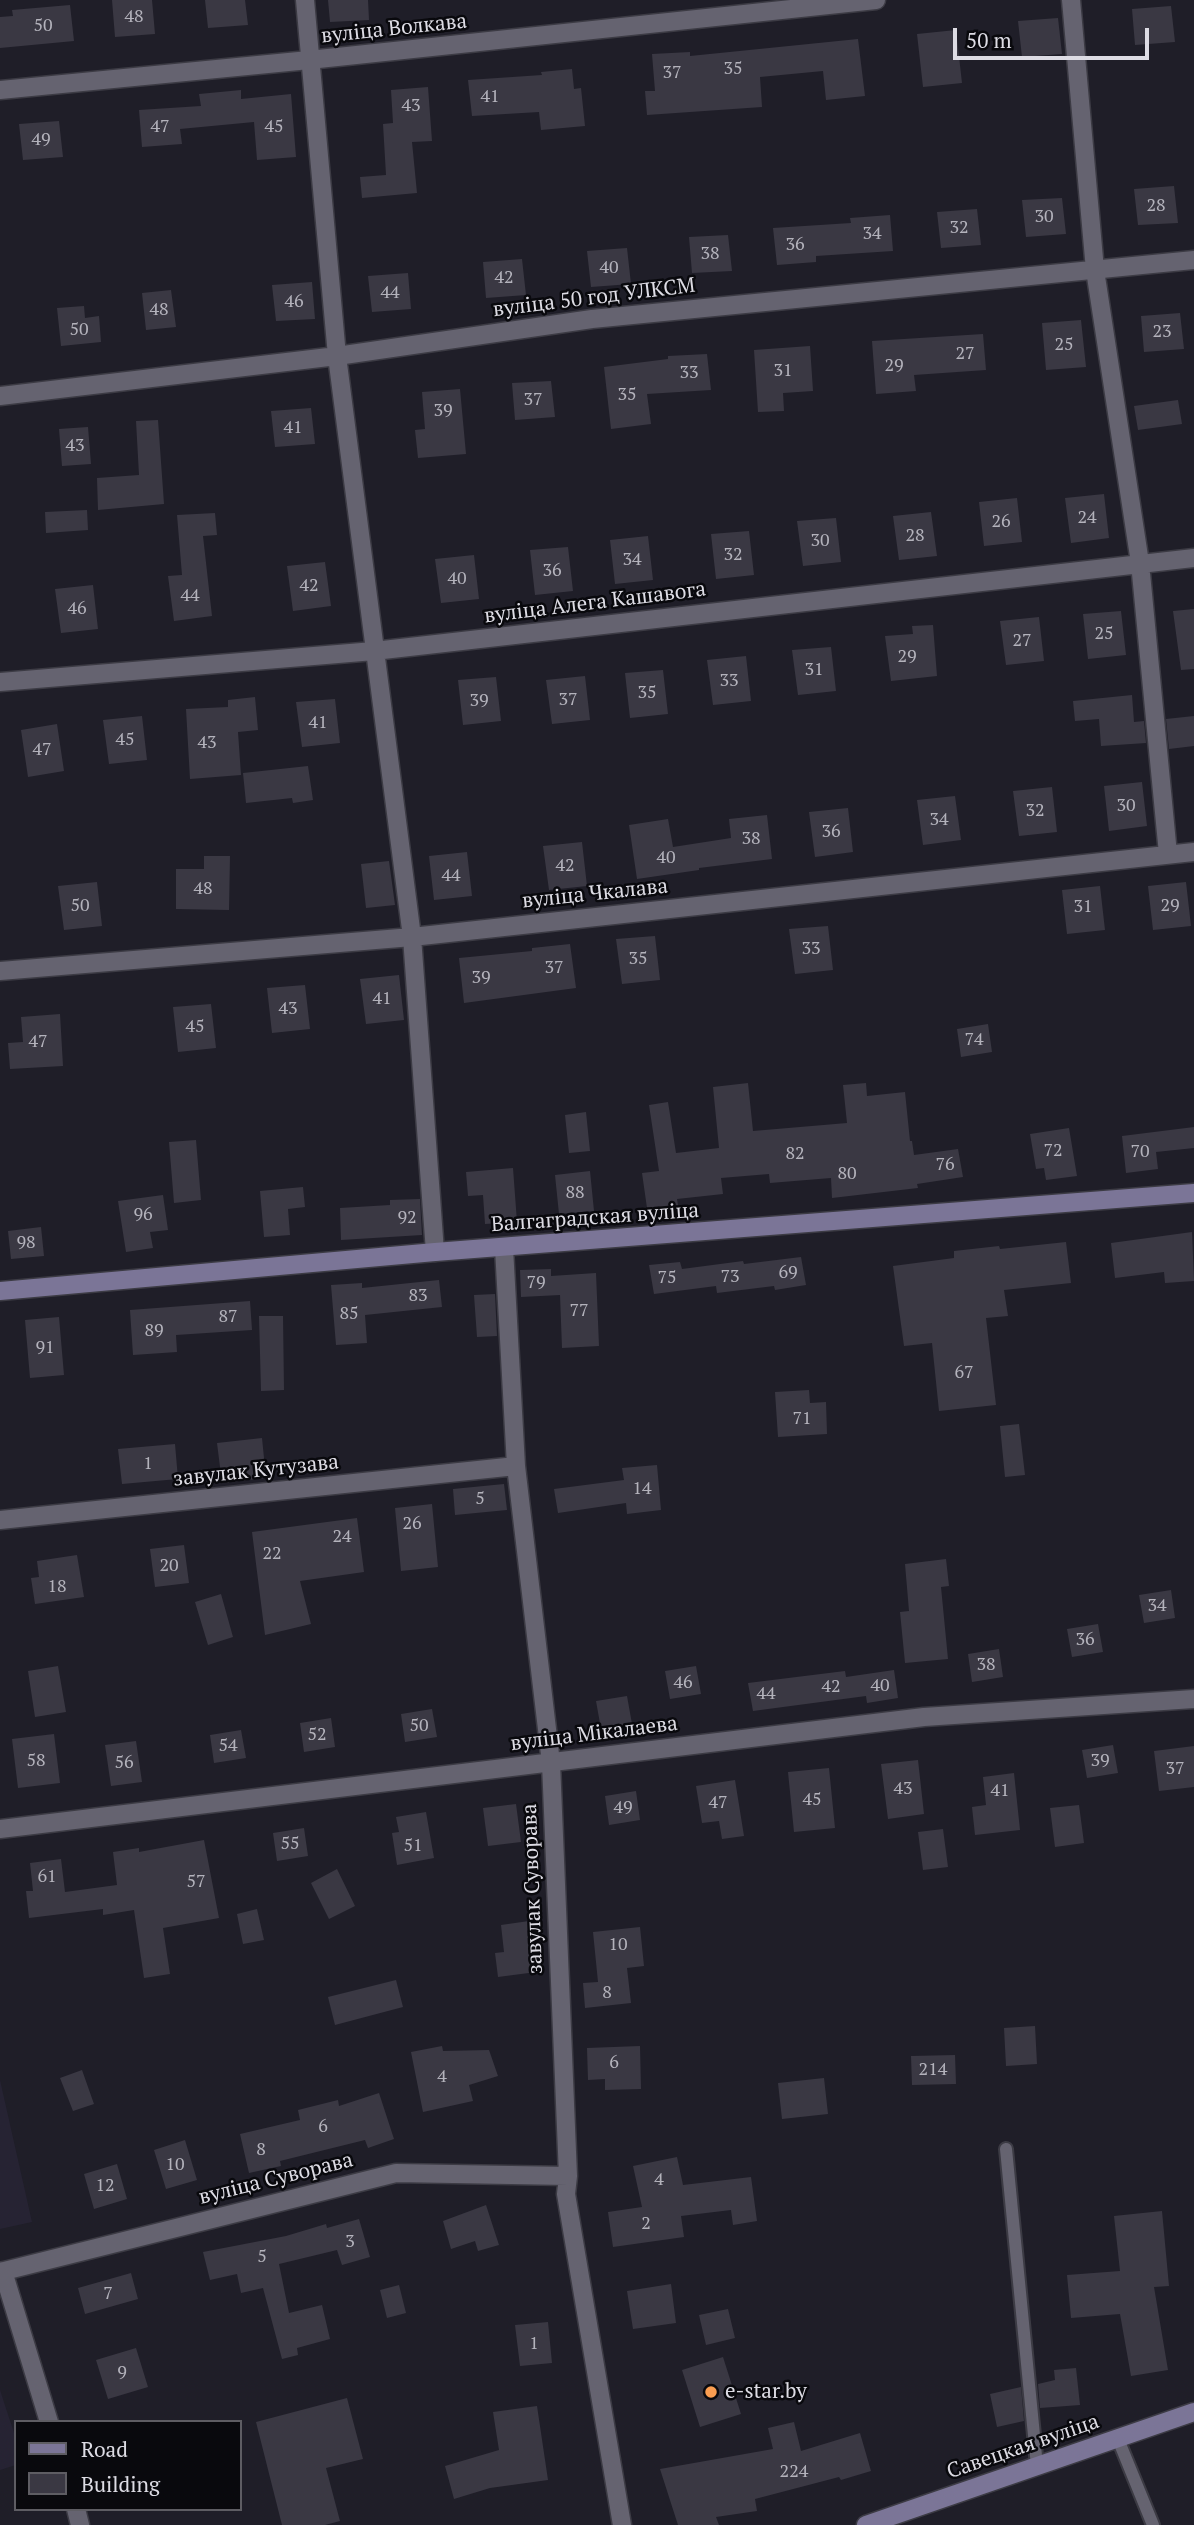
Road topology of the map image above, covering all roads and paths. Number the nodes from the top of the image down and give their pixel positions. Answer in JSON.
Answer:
{"nodes":[{"id":1,"x":305,"y":0,"type":"edge"},
{"id":2,"x":876,"y":0,"type":"edge"},
{"id":3,"x":1071,"y":0,"type":"edge"},
{"id":4,"x":309,"y":61,"type":"junction"},
{"id":5,"x":0,"y":90,"type":"edge"},
{"id":6,"x":1194,"y":260,"type":"edge"},
{"id":7,"x":1095,"y":270,"type":"junction"},
{"id":8,"x":337,"y":356,"type":"junction"},
{"id":9,"x":0,"y":396,"type":"edge"},
{"id":10,"x":1194,"y":558,"type":"edge"},
{"id":11,"x":1140,"y":563,"type":"junction"},
{"id":12,"x":374,"y":651,"type":"junction"},
{"id":13,"x":0,"y":682,"type":"edge"},
{"id":14,"x":1194,"y":852,"type":"edge"},
{"id":15,"x":1168,"y":854,"type":"junction"},
{"id":16,"x":412,"y":937,"type":"junction"},
{"id":17,"x":0,"y":971,"type":"edge"},
{"id":18,"x":1194,"y":1193,"type":"edge"},
{"id":19,"x":504,"y":1248,"type":"junction"},
{"id":20,"x":435,"y":1252,"type":"junction"},
{"id":21,"x":0,"y":1291,"type":"edge"},
{"id":22,"x":516,"y":1466,"type":"junction"},
{"id":23,"x":0,"y":1520,"type":"edge"},
{"id":24,"x":1194,"y":1699,"type":"edge"},
{"id":25,"x":551,"y":1763,"type":"junction"},
{"id":26,"x":0,"y":1829,"type":"edge"},
{"id":27,"x":1006,"y":2149,"type":"dead end"},
{"id":28,"x":568,"y":2176,"type":"junction"},
{"id":29,"x":2,"y":2271,"type":"edge"},
{"id":30,"x":1194,"y":2412,"type":"edge"},
{"id":31,"x":48,"y":2420,"type":"edge"},
{"id":32,"x":1118,"y":2439,"type":"junction"},
{"id":33,"x":1037,"y":2466,"type":"junction"},
{"id":34,"x":622,"y":2525,"type":"edge"},
{"id":35,"x":866,"y":2525,"type":"edge"},
{"id":36,"x":1153,"y":2525,"type":"edge"}],
"edges":[{"from":1,"to":4,"type":"street"},
{"from":2,"to":4,"type":"street","name":"вуліца Волкава"},
{"from":3,"to":7,"type":"street"},
{"from":4,"to":5,"type":"street","name":"вуліца Волкава"},
{"from":4,"to":8,"type":"street"},
{"from":6,"to":7,"type":"street","name":"вуліца 50 год УЛКСМ"},
{"from":7,"to":8,"type":"street","name":"вуліца 50 год УЛКСМ"},
{"from":7,"to":11,"type":"street"},
{"from":8,"to":9,"type":"street","name":"вуліца 50 год УЛКСМ"},
{"from":8,"to":12,"type":"street"},
{"from":10,"to":11,"type":"street","name":"вуліца Алега Кашавога"},
{"from":11,"to":12,"type":"street","name":"вуліца Алега Кашавога"},
{"from":11,"to":15,"type":"street"},
{"from":12,"to":13,"type":"street","name":"вуліца Алега Кашавога"},
{"from":12,"to":16,"type":"street"},
{"from":14,"to":15,"type":"street","name":"вуліца Чкалава"},
{"from":15,"to":16,"type":"street","name":"вуліца Чкалава"},
{"from":16,"to":17,"type":"street","name":"вуліца Чкалава"},
{"from":16,"to":20,"type":"street"},
{"from":18,"to":19,"type":"street","name":"Валгаградская вуліца"},
{"from":19,"to":20,"type":"street","name":"Валгаградская вуліца"},
{"from":19,"to":22,"type":"street","name":"завулак Суворава"},
{"from":20,"to":21,"type":"street","name":"Валгаградская вуліца"},
{"from":22,"to":23,"type":"street","name":"завулак Кутузава"},
{"from":22,"to":25,"type":"street","name":"завулак Суворава"},
{"from":24,"to":25,"type":"street","name":"вуліца Мікалаева"},
{"from":25,"to":26,"type":"street","name":"вуліца Мікалаева"},
{"from":25,"to":28,"type":"street","name":"завулак Суворава"},
{"from":27,"to":33,"type":"lane"},
{"from":28,"to":29,"type":"street","name":"вуліца Суворава"},
{"from":28,"to":34,"type":"street","name":"завулак Суворава"},
{"from":29,"to":31,"type":"street"},
{"from":30,"to":32,"type":"street","name":"Савецкая вуліца"},
{"from":32,"to":33,"type":"street","name":"Савецкая вуліца"},
{"from":32,"to":36,"type":"lane"},
{"from":33,"to":35,"type":"street","name":"Савецкая вуліца"}]}
